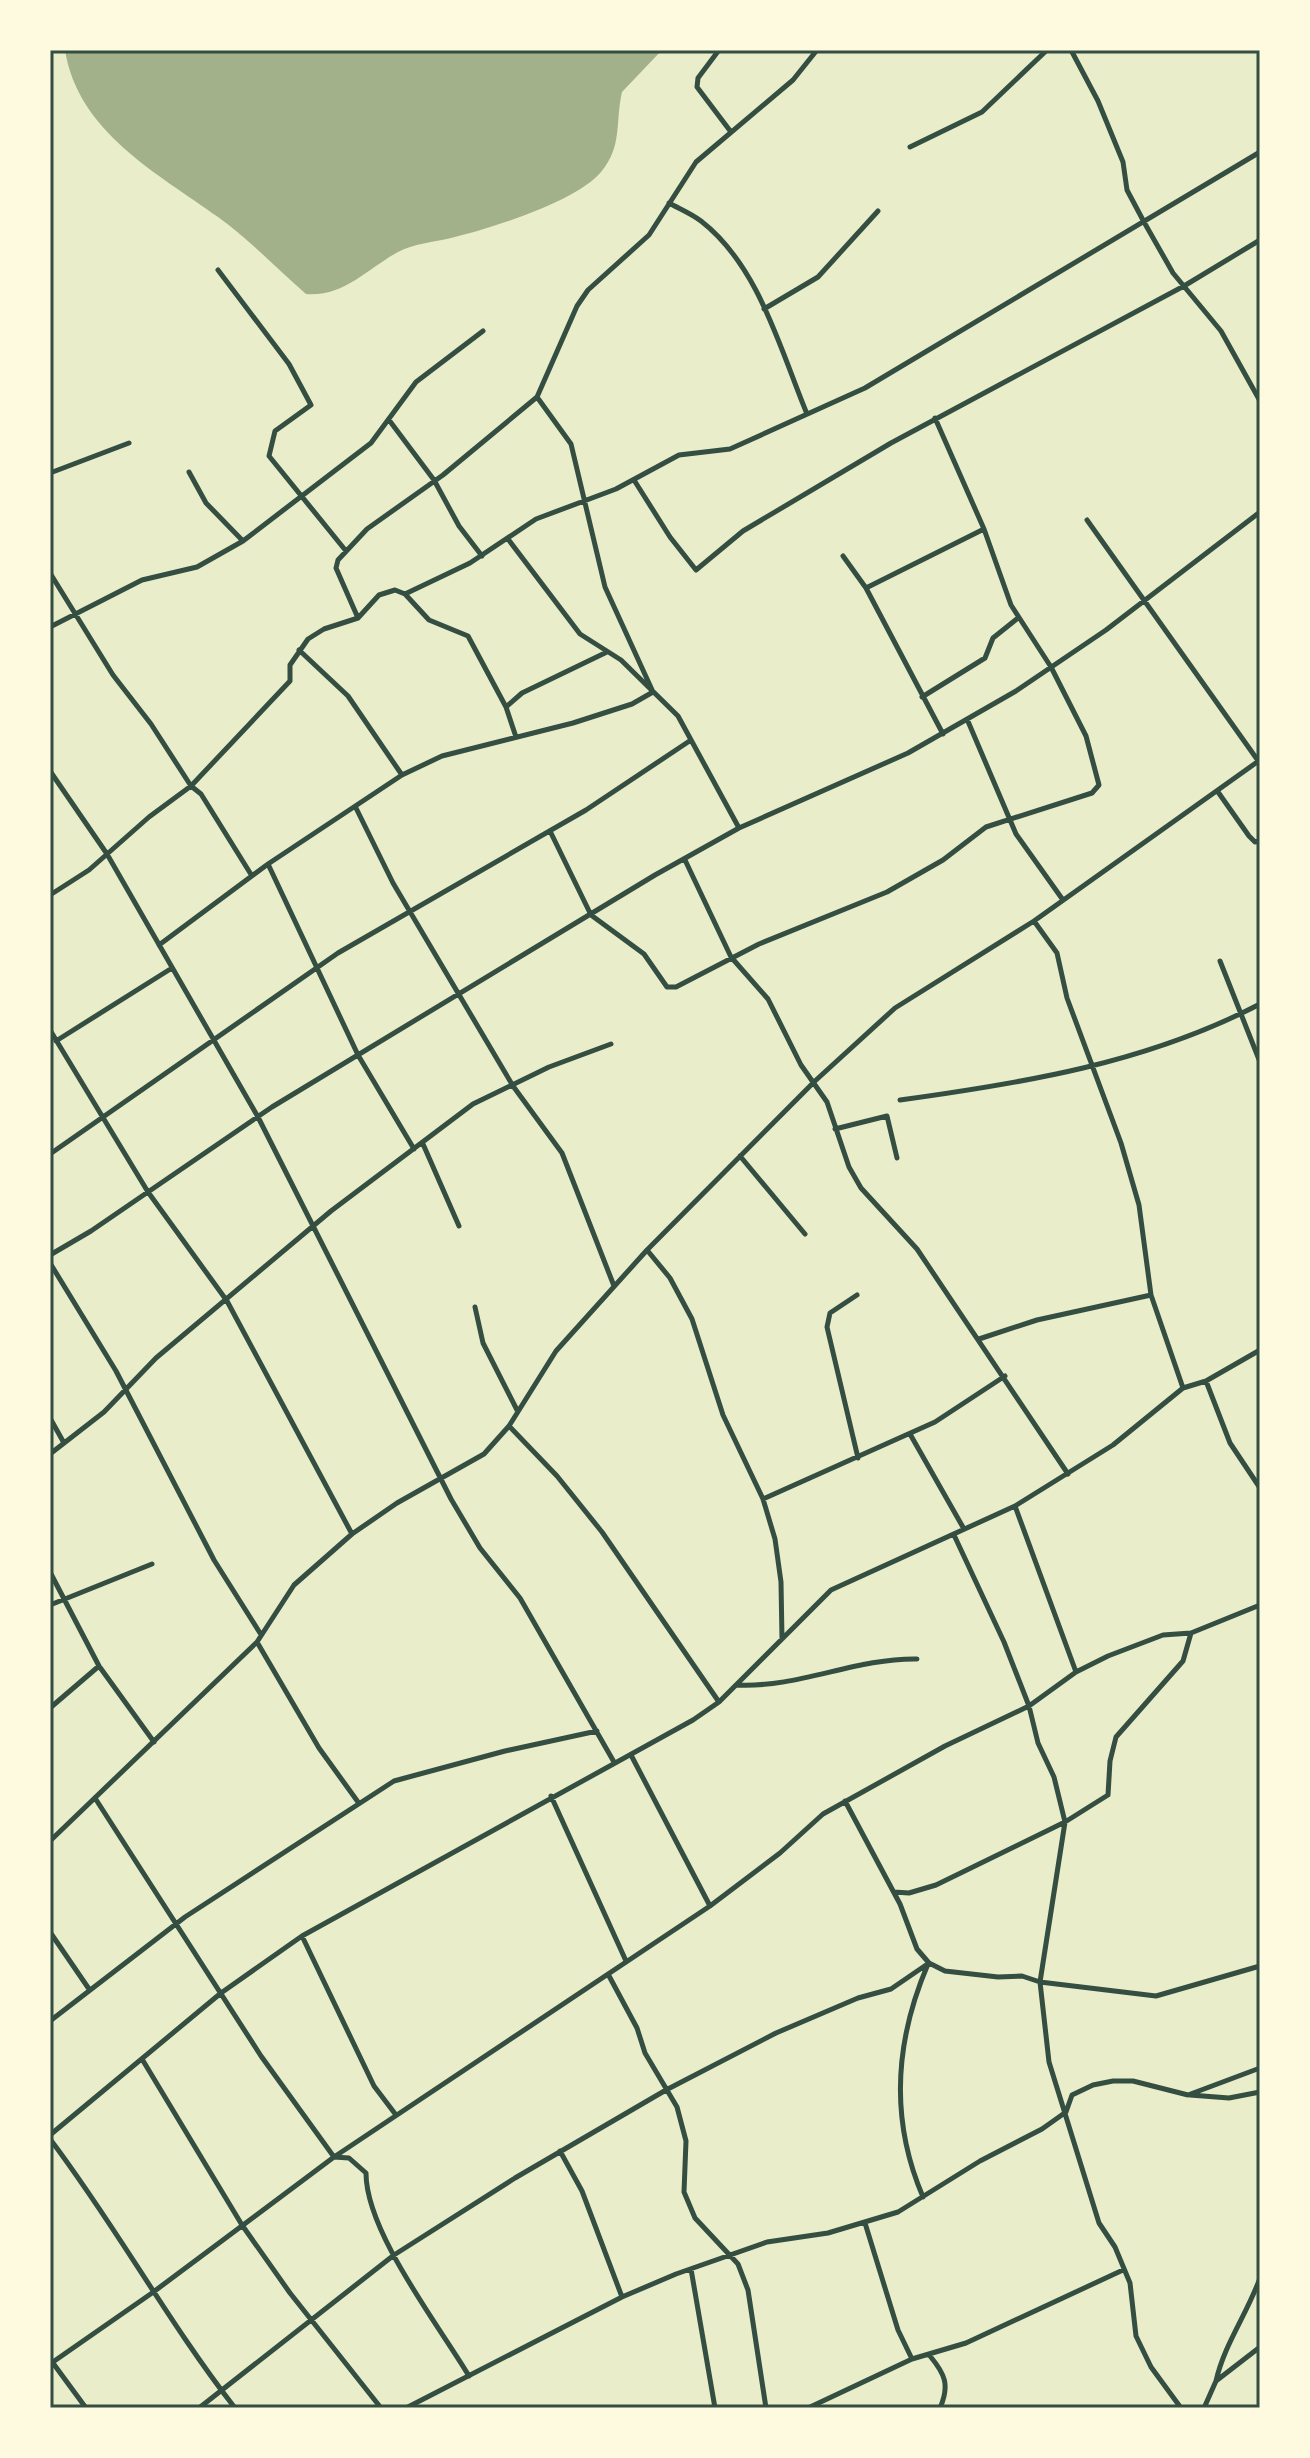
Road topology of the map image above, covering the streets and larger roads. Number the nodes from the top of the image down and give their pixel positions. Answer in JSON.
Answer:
{"nodes":[{"id":1,"x":719,"y":50,"type":"edge"},
{"id":2,"x":817,"y":50,"type":"edge"},
{"id":3,"x":1047,"y":50,"type":"edge"},
{"id":4,"x":1071,"y":50,"type":"edge"},
{"id":5,"x":731,"y":132,"type":"junction"},
{"id":6,"x":910,"y":147,"type":"dead end"},
{"id":7,"x":1260,"y":152,"type":"edge"},
{"id":8,"x":669,"y":203,"type":"junction"},
{"id":9,"x":878,"y":211,"type":"dead end"},
{"id":10,"x":1144,"y":222,"type":"junction"},
{"id":11,"x":1260,"y":240,"type":"edge"},
{"id":12,"x":218,"y":270,"type":"dead end"},
{"id":13,"x":1184,"y":286,"type":"junction"},
{"id":14,"x":764,"y":309,"type":"junction"},
{"id":15,"x":483,"y":331,"type":"dead end"},
{"id":16,"x":1257,"y":390,"type":"edge"},
{"id":17,"x":537,"y":397,"type":"junction"},
{"id":18,"x":1260,"y":401,"type":"edge"},
{"id":19,"x":807,"y":414,"type":"junction"},
{"id":20,"x":935,"y":418,"type":"junction"},
{"id":21,"x":389,"y":420,"type":"junction"},
{"id":22,"x":129,"y":443,"type":"dead end"},
{"id":23,"x":189,"y":472,"type":"dead end"},
{"id":24,"x":50,"y":473,"type":"edge"},
{"id":25,"x":434,"y":480,"type":"junction"},
{"id":26,"x":634,"y":480,"type":"junction"},
{"id":27,"x":301,"y":499,"type":"junction"},
{"id":28,"x":584,"y":501,"type":"junction"},
{"id":29,"x":1260,"y":512,"type":"edge"},
{"id":30,"x":1087,"y":520,"type":"dead end"},
{"id":31,"x":984,"y":529,"type":"junction"},
{"id":32,"x":508,"y":539,"type":"junction"},
{"id":33,"x":243,"y":541,"type":"junction"},
{"id":34,"x":346,"y":551,"type":"junction"},
{"id":35,"x":482,"y":556,"type":"junction"},
{"id":36,"x":843,"y":556,"type":"dead end"},
{"id":37,"x":50,"y":573,"type":"edge"},
{"id":38,"x":866,"y":588,"type":"junction"},
{"id":39,"x":405,"y":594,"type":"junction"},
{"id":40,"x":1142,"y":602,"type":"junction"},
{"id":41,"x":75,"y":614,"type":"junction"},
{"id":42,"x":358,"y":618,"type":"junction"},
{"id":43,"x":1018,"y":618,"type":"junction"},
{"id":44,"x":50,"y":627,"type":"edge"},
{"id":45,"x":299,"y":650,"type":"junction"},
{"id":46,"x":607,"y":652,"type":"junction"},
{"id":47,"x":1051,"y":667,"type":"junction"},
{"id":48,"x":653,"y":692,"type":"junction"},
{"id":49,"x":922,"y":697,"type":"junction"},
{"id":50,"x":506,"y":707,"type":"junction"},
{"id":51,"x":967,"y":719,"type":"junction"},
{"id":52,"x":943,"y":734,"type":"junction"},
{"id":53,"x":516,"y":737,"type":"junction"},
{"id":54,"x":691,"y":740,"type":"junction"},
{"id":55,"x":1259,"y":761,"type":"edge"},
{"id":56,"x":50,"y":771,"type":"edge"},
{"id":57,"x":402,"y":775,"type":"junction"},
{"id":58,"x":191,"y":786,"type":"junction"},
{"id":59,"x":1218,"y":792,"type":"junction"},
{"id":60,"x":356,"y":808,"type":"junction"},
{"id":61,"x":1010,"y":821,"type":"junction"},
{"id":62,"x":739,"y":828,"type":"junction"},
{"id":63,"x":550,"y":831,"type":"junction"},
{"id":64,"x":1260,"y":841,"type":"edge"},
{"id":65,"x":107,"y":854,"type":"junction"},
{"id":66,"x":685,"y":860,"type":"junction"},
{"id":67,"x":268,"y":864,"type":"junction"},
{"id":68,"x":252,"y":876,"type":"junction"},
{"id":69,"x":50,"y":895,"type":"edge"},
{"id":70,"x":1063,"y":900,"type":"junction"},
{"id":71,"x":411,"y":914,"type":"junction"},
{"id":72,"x":591,"y":915,"type":"junction"},
{"id":73,"x":1034,"y":921,"type":"junction"},
{"id":74,"x":159,"y":945,"type":"junction"},
{"id":75,"x":731,"y":957,"type":"junction"},
{"id":76,"x":1220,"y":961,"type":"dead end"},
{"id":77,"x":172,"y":968,"type":"junction"},
{"id":78,"x":317,"y":970,"type":"junction"},
{"id":79,"x":461,"y":993,"type":"junction"},
{"id":80,"x":1260,"y":1004,"type":"edge"},
{"id":81,"x":1240,"y":1014,"type":"junction"},
{"id":82,"x":51,"y":1033,"type":"edge"},
{"id":83,"x":211,"y":1040,"type":"junction"},
{"id":84,"x":56,"y":1041,"type":"junction"},
{"id":85,"x":611,"y":1044,"type":"dead end"},
{"id":86,"x":358,"y":1055,"type":"junction"},
{"id":87,"x":1260,"y":1062,"type":"edge"},
{"id":88,"x":1092,"y":1067,"type":"junction"},
{"id":89,"x":815,"y":1081,"type":"junction"},
{"id":90,"x":513,"y":1086,"type":"junction"},
{"id":91,"x":900,"y":1100,"type":"dead end"},
{"id":92,"x":258,"y":1117,"type":"junction"},
{"id":93,"x":103,"y":1118,"type":"junction"},
{"id":94,"x":835,"y":1129,"type":"junction"},
{"id":95,"x":423,"y":1144,"type":"junction"},
{"id":96,"x":414,"y":1149,"type":"junction"},
{"id":97,"x":50,"y":1154,"type":"edge"},
{"id":98,"x":740,"y":1156,"type":"junction"},
{"id":99,"x":897,"y":1158,"type":"dead end"},
{"id":100,"x":148,"y":1192,"type":"junction"},
{"id":101,"x":459,"y":1226,"type":"dead end"},
{"id":102,"x":313,"y":1227,"type":"junction"},
{"id":103,"x":805,"y":1234,"type":"dead end"},
{"id":104,"x":647,"y":1250,"type":"junction"},
{"id":105,"x":50,"y":1255,"type":"edge"},
{"id":106,"x":50,"y":1263,"type":"edge"},
{"id":107,"x":614,"y":1286,"type":"junction"},
{"id":108,"x":857,"y":1295,"type":"dead end"},
{"id":109,"x":1151,"y":1295,"type":"junction"},
{"id":110,"x":227,"y":1301,"type":"junction"},
{"id":111,"x":475,"y":1307,"type":"dead end"},
{"id":112,"x":979,"y":1339,"type":"junction"},
{"id":113,"x":1260,"y":1350,"type":"edge"},
{"id":114,"x":1005,"y":1376,"type":"junction"},
{"id":115,"x":1206,"y":1381,"type":"junction"},
{"id":116,"x":125,"y":1388,"type":"junction"},
{"id":117,"x":1183,"y":1388,"type":"junction"},
{"id":118,"x":518,"y":1411,"type":"junction"},
{"id":119,"x":50,"y":1418,"type":"edge"},
{"id":120,"x":509,"y":1426,"type":"junction"},
{"id":121,"x":910,"y":1434,"type":"junction"},
{"id":122,"x":64,"y":1443,"type":"junction"},
{"id":123,"x":50,"y":1454,"type":"edge"},
{"id":124,"x":858,"y":1458,"type":"junction"},
{"id":125,"x":1068,"y":1474,"type":"junction"},
{"id":126,"x":442,"y":1477,"type":"junction"},
{"id":127,"x":1260,"y":1488,"type":"edge"},
{"id":128,"x":763,"y":1499,"type":"junction"},
{"id":129,"x":1015,"y":1506,"type":"junction"},
{"id":130,"x":964,"y":1529,"type":"junction"},
{"id":131,"x":352,"y":1534,"type":"junction"},
{"id":132,"x":954,"y":1535,"type":"junction"},
{"id":133,"x":152,"y":1564,"type":"dead end"},
{"id":134,"x":50,"y":1572,"type":"edge"},
{"id":135,"x":64,"y":1597,"type":"junction"},
{"id":136,"x":50,"y":1605,"type":"edge"},
{"id":137,"x":1260,"y":1605,"type":"edge"},
{"id":138,"x":260,"y":1633,"type":"junction"},
{"id":139,"x":1191,"y":1633,"type":"junction"},
{"id":140,"x":782,"y":1640,"type":"junction"},
{"id":141,"x":257,"y":1642,"type":"junction"},
{"id":142,"x":917,"y":1659,"type":"dead end"},
{"id":143,"x":99,"y":1666,"type":"junction"},
{"id":144,"x":1076,"y":1672,"type":"junction"},
{"id":145,"x":736,"y":1685,"type":"junction"},
{"id":146,"x":719,"y":1702,"type":"junction"},
{"id":147,"x":1029,"y":1706,"type":"junction"},
{"id":148,"x":50,"y":1708,"type":"edge"},
{"id":149,"x":597,"y":1731,"type":"junction"},
{"id":150,"x":154,"y":1742,"type":"junction"},
{"id":151,"x":631,"y":1755,"type":"junction"},
{"id":152,"x":614,"y":1762,"type":"junction"},
{"id":153,"x":551,"y":1796,"type":"junction"},
{"id":154,"x":95,"y":1798,"type":"junction"},
{"id":155,"x":845,"y":1801,"type":"junction"},
{"id":156,"x":358,"y":1802,"type":"junction"},
{"id":157,"x":1065,"y":1822,"type":"junction"},
{"id":158,"x":50,"y":1841,"type":"edge"},
{"id":159,"x":893,"y":1892,"type":"junction"},
{"id":160,"x":710,"y":1906,"type":"junction"},
{"id":161,"x":177,"y":1922,"type":"junction"},
{"id":162,"x":50,"y":1932,"type":"edge"},
{"id":163,"x":302,"y":1936,"type":"junction"},
{"id":164,"x":626,"y":1961,"type":"junction"},
{"id":165,"x":929,"y":1963,"type":"junction"},
{"id":166,"x":1260,"y":1966,"type":"edge"},
{"id":167,"x":608,"y":1974,"type":"junction"},
{"id":168,"x":1040,"y":1982,"type":"junction"},
{"id":169,"x":89,"y":1989,"type":"junction"},
{"id":170,"x":221,"y":1993,"type":"junction"},
{"id":171,"x":50,"y":2021,"type":"edge"},
{"id":172,"x":142,"y":2059,"type":"junction"},
{"id":173,"x":1260,"y":2068,"type":"edge"},
{"id":174,"x":666,"y":2090,"type":"junction"},
{"id":175,"x":1260,"y":2092,"type":"edge"},
{"id":176,"x":1188,"y":2095,"type":"junction"},
{"id":177,"x":1066,"y":2112,"type":"junction"},
{"id":178,"x":396,"y":2115,"type":"junction"},
{"id":179,"x":50,"y":2137,"type":"edge"},
{"id":180,"x":560,"y":2151,"type":"junction"},
{"id":181,"x":334,"y":2157,"type":"junction"},
{"id":182,"x":923,"y":2197,"type":"junction"},
{"id":183,"x":865,"y":2223,"type":"junction"},
{"id":184,"x":242,"y":2225,"type":"junction"},
{"id":185,"x":394,"y":2255,"type":"junction"},
{"id":186,"x":731,"y":2257,"type":"junction"},
{"id":187,"x":691,"y":2269,"type":"junction"},
{"id":188,"x":1123,"y":2270,"type":"junction"},
{"id":189,"x":1260,"y":2278,"type":"edge"},
{"id":190,"x":152,"y":2293,"type":"junction"},
{"id":191,"x":622,"y":2297,"type":"junction"},
{"id":192,"x":312,"y":2319,"type":"junction"},
{"id":193,"x":1259,"y":2350,"type":"edge"},
{"id":194,"x":929,"y":2355,"type":"junction"},
{"id":195,"x":912,"y":2359,"type":"junction"},
{"id":196,"x":51,"y":2361,"type":"edge"},
{"id":197,"x":469,"y":2376,"type":"junction"},
{"id":198,"x":1216,"y":2381,"type":"junction"},
{"id":199,"x":221,"y":2390,"type":"junction"},
{"id":200,"x":86,"y":2408,"type":"edge"},
{"id":201,"x":199,"y":2408,"type":"edge"},
{"id":202,"x":235,"y":2408,"type":"edge"},
{"id":203,"x":381,"y":2408,"type":"edge"},
{"id":204,"x":406,"y":2408,"type":"edge"},
{"id":205,"x":715,"y":2408,"type":"edge"},
{"id":206,"x":766,"y":2408,"type":"edge"},
{"id":207,"x":808,"y":2408,"type":"edge"},
{"id":208,"x":940,"y":2408,"type":"edge"},
{"id":209,"x":1181,"y":2408,"type":"edge"},
{"id":210,"x":1204,"y":2408,"type":"edge"}],
"edges":[{"from":1,"to":5,"type":"street"},
{"from":2,"to":5,"type":"street"},
{"from":3,"to":6,"type":"street"},
{"from":4,"to":10,"type":"street"},
{"from":5,"to":8,"type":"street"},
{"from":7,"to":10,"type":"street"},
{"from":8,"to":14,"type":"street"},
{"from":8,"to":17,"type":"street"},
{"from":9,"to":14,"type":"street"},
{"from":10,"to":13,"type":"street"},
{"from":10,"to":19,"type":"street"},
{"from":11,"to":13,"type":"street"},
{"from":12,"to":27,"type":"street"},
{"from":13,"to":16,"type":"street"},
{"from":13,"to":20,"type":"street"},
{"from":14,"to":19,"type":"street"},
{"from":15,"to":21,"type":"street"},
{"from":16,"to":18,"type":"street"},
{"from":17,"to":25,"type":"street"},
{"from":17,"to":28,"type":"street"},
{"from":19,"to":26,"type":"street"},
{"from":20,"to":26,"type":"street"},
{"from":20,"to":31,"type":"street"},
{"from":21,"to":25,"type":"street"},
{"from":21,"to":27,"type":"street"},
{"from":22,"to":24,"type":"street"},
{"from":23,"to":33,"type":"street"},
{"from":25,"to":34,"type":"street"},
{"from":25,"to":35,"type":"street"},
{"from":26,"to":28,"type":"street"},
{"from":27,"to":33,"type":"street"},
{"from":27,"to":34,"type":"street"},
{"from":28,"to":32,"type":"street"},
{"from":28,"to":48,"type":"street"},
{"from":29,"to":40,"type":"street"},
{"from":30,"to":40,"type":"street"},
{"from":31,"to":38,"type":"street"},
{"from":31,"to":43,"type":"street"},
{"from":32,"to":35,"type":"street"},
{"from":32,"to":46,"type":"street"},
{"from":33,"to":41,"type":"street"},
{"from":34,"to":42,"type":"street"},
{"from":35,"to":39,"type":"street"},
{"from":36,"to":38,"type":"street"},
{"from":37,"to":41,"type":"street"},
{"from":38,"to":49,"type":"street"},
{"from":39,"to":42,"type":"street"},
{"from":39,"to":50,"type":"street"},
{"from":40,"to":47,"type":"street"},
{"from":40,"to":55,"type":"street"},
{"from":41,"to":44,"type":"street"},
{"from":41,"to":58,"type":"street"},
{"from":42,"to":45,"type":"street"},
{"from":43,"to":47,"type":"street"},
{"from":43,"to":49,"type":"street"},
{"from":45,"to":57,"type":"street"},
{"from":45,"to":58,"type":"street"},
{"from":46,"to":48,"type":"street"},
{"from":46,"to":50,"type":"street"},
{"from":47,"to":51,"type":"street"},
{"from":47,"to":61,"type":"street"},
{"from":48,"to":53,"type":"street"},
{"from":48,"to":54,"type":"street"},
{"from":49,"to":52,"type":"street"},
{"from":50,"to":53,"type":"street"},
{"from":51,"to":52,"type":"street"},
{"from":51,"to":61,"type":"street"},
{"from":52,"to":62,"type":"street"},
{"from":53,"to":57,"type":"street"},
{"from":54,"to":62,"type":"street"},
{"from":54,"to":63,"type":"street"},
{"from":55,"to":59,"type":"street"},
{"from":56,"to":65,"type":"street"},
{"from":57,"to":60,"type":"street"},
{"from":58,"to":65,"type":"street"},
{"from":58,"to":68,"type":"street"},
{"from":59,"to":64,"type":"street"},
{"from":59,"to":70,"type":"street"},
{"from":60,"to":67,"type":"street"},
{"from":60,"to":71,"type":"street"},
{"from":61,"to":70,"type":"street"},
{"from":61,"to":75,"type":"street"},
{"from":62,"to":66,"type":"street"},
{"from":63,"to":71,"type":"street"},
{"from":63,"to":72,"type":"street"},
{"from":65,"to":69,"type":"street"},
{"from":65,"to":74,"type":"street"},
{"from":66,"to":72,"type":"street"},
{"from":66,"to":75,"type":"street"},
{"from":67,"to":68,"type":"street"},
{"from":67,"to":78,"type":"street"},
{"from":68,"to":74,"type":"street"},
{"from":70,"to":73,"type":"street"},
{"from":71,"to":78,"type":"street"},
{"from":71,"to":79,"type":"street"},
{"from":72,"to":75,"type":"street"},
{"from":72,"to":79,"type":"street"},
{"from":73,"to":88,"type":"street"},
{"from":73,"to":89,"type":"street"},
{"from":74,"to":77,"type":"street"},
{"from":75,"to":89,"type":"street"},
{"from":76,"to":81,"type":"street"},
{"from":77,"to":83,"type":"street"},
{"from":77,"to":84,"type":"street"},
{"from":78,"to":83,"type":"street"},
{"from":78,"to":86,"type":"street"},
{"from":79,"to":86,"type":"street"},
{"from":79,"to":90,"type":"street"},
{"from":80,"to":81,"type":"street"},
{"from":81,"to":87,"type":"street"},
{"from":81,"to":88,"type":"street"},
{"from":82,"to":84,"type":"street"},
{"from":83,"to":92,"type":"street"},
{"from":83,"to":93,"type":"street"},
{"from":84,"to":93,"type":"street"},
{"from":85,"to":90,"type":"street"},
{"from":86,"to":92,"type":"street"},
{"from":86,"to":96,"type":"street"},
{"from":88,"to":91,"type":"street"},
{"from":88,"to":109,"type":"street"},
{"from":89,"to":94,"type":"street"},
{"from":89,"to":98,"type":"street"},
{"from":90,"to":95,"type":"street"},
{"from":90,"to":107,"type":"street"},
{"from":92,"to":100,"type":"street"},
{"from":92,"to":102,"type":"street"},
{"from":93,"to":97,"type":"street"},
{"from":93,"to":100,"type":"street"},
{"from":94,"to":99,"type":"street"},
{"from":94,"to":112,"type":"street"},
{"from":95,"to":96,"type":"street"},
{"from":95,"to":101,"type":"street"},
{"from":96,"to":102,"type":"street"},
{"from":98,"to":103,"type":"street"},
{"from":98,"to":104,"type":"street"},
{"from":100,"to":105,"type":"street"},
{"from":100,"to":110,"type":"street"},
{"from":102,"to":110,"type":"street"},
{"from":102,"to":126,"type":"street"},
{"from":104,"to":107,"type":"street"},
{"from":104,"to":128,"type":"street"},
{"from":106,"to":116,"type":"street"},
{"from":107,"to":118,"type":"street"},
{"from":108,"to":124,"type":"street"},
{"from":109,"to":112,"type":"street"},
{"from":109,"to":117,"type":"street"},
{"from":110,"to":116,"type":"street"},
{"from":110,"to":131,"type":"street"},
{"from":111,"to":118,"type":"street"},
{"from":112,"to":114,"type":"street"},
{"from":113,"to":115,"type":"street"},
{"from":114,"to":121,"type":"street"},
{"from":114,"to":125,"type":"street"},
{"from":115,"to":117,"type":"street"},
{"from":115,"to":127,"type":"street"},
{"from":116,"to":122,"type":"street"},
{"from":116,"to":138,"type":"street"},
{"from":117,"to":125,"type":"street"},
{"from":118,"to":120,"type":"street"},
{"from":119,"to":122,"type":"street"},
{"from":120,"to":126,"type":"street"},
{"from":120,"to":146,"type":"street"},
{"from":121,"to":124,"type":"street"},
{"from":121,"to":130,"type":"street"},
{"from":122,"to":123,"type":"street"},
{"from":124,"to":128,"type":"street"},
{"from":125,"to":129,"type":"street"},
{"from":126,"to":131,"type":"street"},
{"from":126,"to":149,"type":"street"},
{"from":128,"to":140,"type":"street"},
{"from":129,"to":130,"type":"street"},
{"from":129,"to":144,"type":"street"},
{"from":130,"to":132,"type":"street"},
{"from":131,"to":138,"type":"street"},
{"from":132,"to":140,"type":"street"},
{"from":132,"to":147,"type":"street"},
{"from":133,"to":135,"type":"street"},
{"from":134,"to":135,"type":"street"},
{"from":135,"to":136,"type":"street"},
{"from":135,"to":143,"type":"street"},
{"from":137,"to":139,"type":"street"},
{"from":138,"to":141,"type":"street"},
{"from":139,"to":144,"type":"street"},
{"from":139,"to":157,"type":"street"},
{"from":140,"to":145,"type":"street"},
{"from":141,"to":150,"type":"street"},
{"from":141,"to":156,"type":"street"},
{"from":142,"to":145,"type":"street"},
{"from":143,"to":148,"type":"street"},
{"from":143,"to":150,"type":"street"},
{"from":144,"to":147,"type":"street"},
{"from":145,"to":146,"type":"street"},
{"from":146,"to":151,"type":"street"},
{"from":147,"to":155,"type":"street"},
{"from":147,"to":157,"type":"street"},
{"from":149,"to":152,"type":"street"},
{"from":149,"to":156,"type":"street"},
{"from":150,"to":154,"type":"street"},
{"from":151,"to":152,"type":"street"},
{"from":151,"to":160,"type":"street"},
{"from":152,"to":153,"type":"street"},
{"from":153,"to":163,"type":"street"},
{"from":153,"to":164,"type":"street"},
{"from":154,"to":158,"type":"street"},
{"from":154,"to":161,"type":"street"},
{"from":155,"to":159,"type":"street"},
{"from":155,"to":160,"type":"street"},
{"from":156,"to":161,"type":"street"},
{"from":157,"to":159,"type":"street"},
{"from":157,"to":168,"type":"street"},
{"from":159,"to":165,"type":"street"},
{"from":160,"to":164,"type":"street"},
{"from":161,"to":169,"type":"street"},
{"from":161,"to":170,"type":"street"},
{"from":162,"to":169,"type":"street"},
{"from":163,"to":170,"type":"street"},
{"from":163,"to":178,"type":"street"},
{"from":164,"to":167,"type":"street"},
{"from":165,"to":168,"type":"street"},
{"from":165,"to":174,"type":"street"},
{"from":165,"to":182,"type":"street"},
{"from":166,"to":168,"type":"street"},
{"from":167,"to":174,"type":"street"},
{"from":167,"to":178,"type":"street"},
{"from":168,"to":177,"type":"street"},
{"from":169,"to":171,"type":"street"},
{"from":170,"to":172,"type":"street"},
{"from":170,"to":181,"type":"street"},
{"from":172,"to":179,"type":"street"},
{"from":172,"to":184,"type":"street"},
{"from":173,"to":176,"type":"street"},
{"from":174,"to":180,"type":"street"},
{"from":174,"to":186,"type":"street"},
{"from":175,"to":176,"type":"street"},
{"from":176,"to":177,"type":"street"},
{"from":177,"to":182,"type":"street"},
{"from":177,"to":188,"type":"street"},
{"from":178,"to":181,"type":"street"},
{"from":179,"to":190,"type":"street"},
{"from":180,"to":185,"type":"street"},
{"from":180,"to":191,"type":"street"},
{"from":181,"to":184,"type":"street"},
{"from":181,"to":185,"type":"street"},
{"from":182,"to":183,"type":"street"},
{"from":183,"to":186,"type":"street"},
{"from":183,"to":195,"type":"street"},
{"from":184,"to":190,"type":"street"},
{"from":184,"to":192,"type":"street"},
{"from":185,"to":192,"type":"street"},
{"from":185,"to":197,"type":"street"},
{"from":186,"to":187,"type":"street"},
{"from":186,"to":206,"type":"street"},
{"from":187,"to":191,"type":"street"},
{"from":187,"to":205,"type":"street"},
{"from":188,"to":194,"type":"street"},
{"from":188,"to":209,"type":"street"},
{"from":189,"to":198,"type":"street"},
{"from":190,"to":196,"type":"street"},
{"from":190,"to":199,"type":"street"},
{"from":191,"to":197,"type":"street"},
{"from":192,"to":199,"type":"street"},
{"from":192,"to":203,"type":"street"},
{"from":193,"to":198,"type":"street"},
{"from":194,"to":195,"type":"street"},
{"from":194,"to":208,"type":"street"},
{"from":195,"to":207,"type":"street"},
{"from":196,"to":200,"type":"street"},
{"from":197,"to":204,"type":"street"},
{"from":198,"to":210,"type":"street"},
{"from":199,"to":201,"type":"street"},
{"from":199,"to":202,"type":"street"}]}
